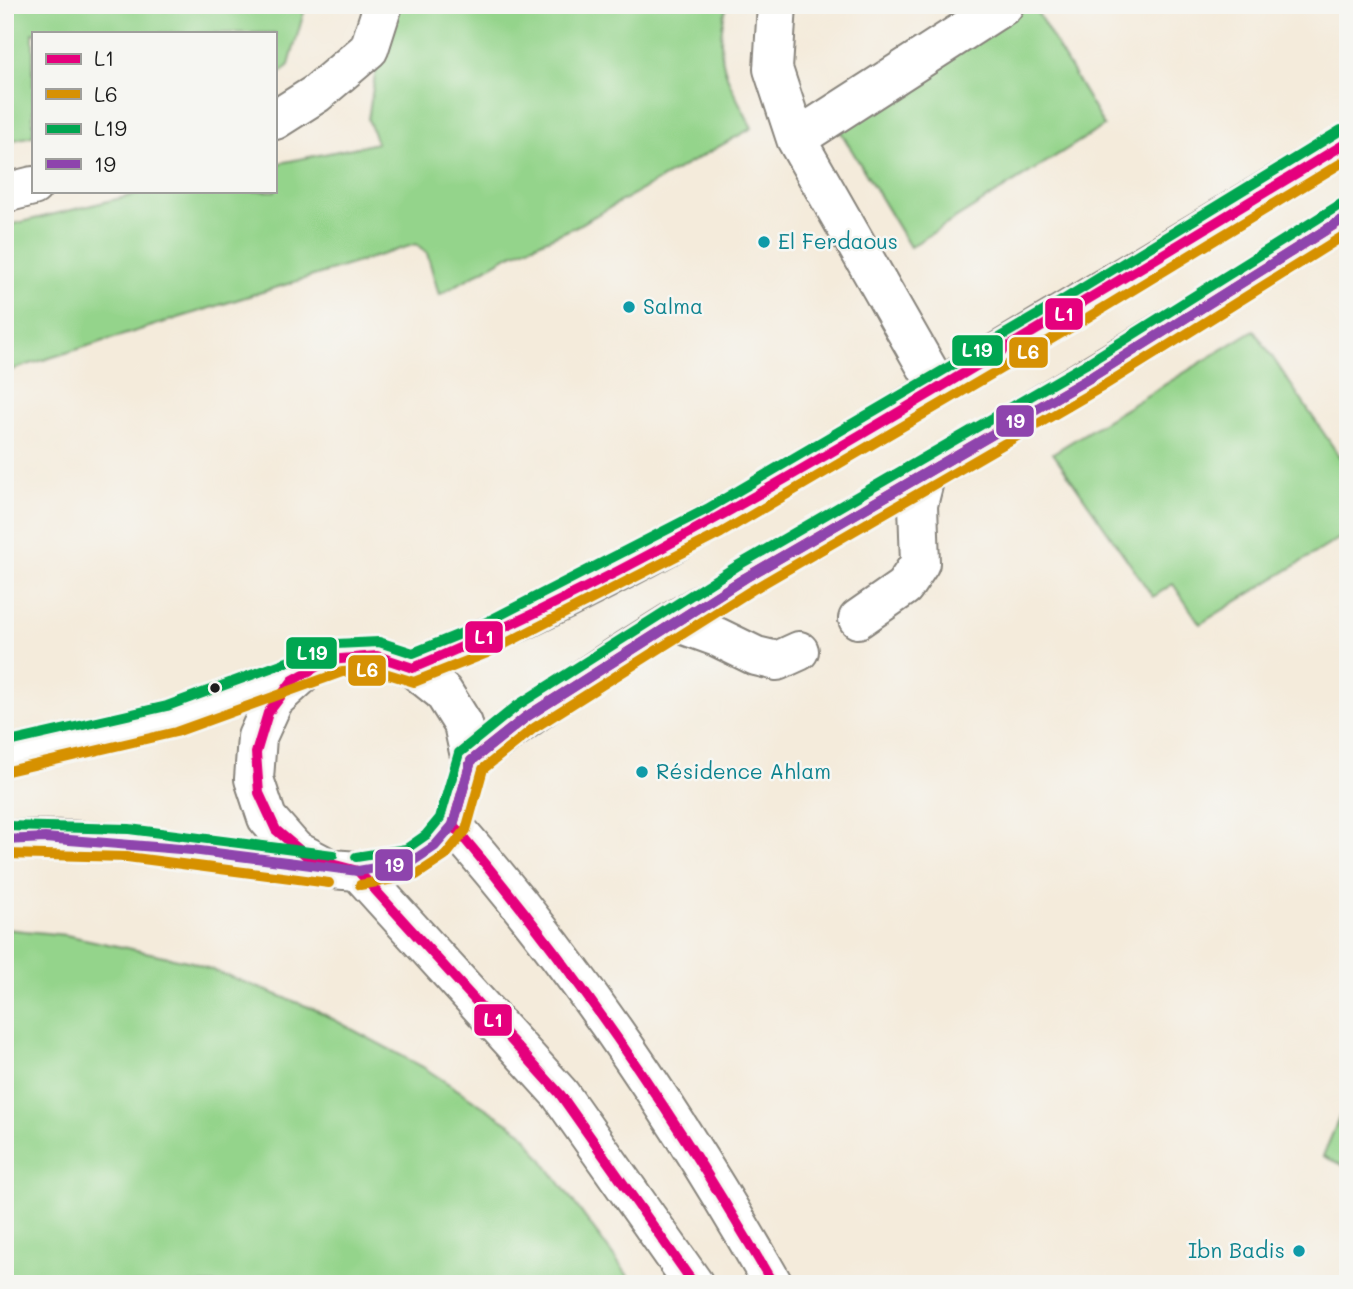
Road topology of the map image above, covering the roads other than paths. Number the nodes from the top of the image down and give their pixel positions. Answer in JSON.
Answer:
{"nodes":[{"id":1,"x":383,"y":5,"type":"edge"},
{"id":2,"x":777,"y":5,"type":"edge"},
{"id":3,"x":1004,"y":5,"type":"edge"},
{"id":4,"x":276,"y":119,"type":"edge"},
{"id":5,"x":796,"y":139,"type":"junction"},
{"id":6,"x":1348,"y":142,"type":"edge"},
{"id":7,"x":32,"y":186,"type":"edge"},
{"id":8,"x":5,"y":193,"type":"edge"},
{"id":9,"x":1348,"y":216,"type":"edge"},
{"id":10,"x":939,"y":388,"type":"junction"},
{"id":11,"x":926,"y":473,"type":"junction"},
{"id":12,"x":858,"y":619,"type":"dead end"},
{"id":13,"x":676,"y":622,"type":"junction"},
{"id":14,"x":799,"y":650,"type":"dead end"},
{"id":15,"x":413,"y":668,"type":"junction"},
{"id":16,"x":305,"y":672,"type":"junction"},
{"id":17,"x":5,"y":757,"type":"edge"},
{"id":18,"x":471,"y":761,"type":"junction"},
{"id":19,"x":453,"y":825,"type":"junction"},
{"id":20,"x":5,"y":840,"type":"edge"},
{"id":21,"x":345,"y":870,"type":"junction"},
{"id":22,"x":694,"y":1284,"type":"edge"},
{"id":23,"x":773,"y":1284,"type":"edge"}],
"edges":[{"from":1,"to":4,"type":"main road"},
{"from":2,"to":5,"type":"main road"},
{"from":3,"to":5,"type":"main road"},
{"from":5,"to":10,"type":"main road"},
{"from":6,"to":10,"type":"main road"},
{"from":7,"to":8,"type":"main road"},
{"from":9,"to":11,"type":"main road"},
{"from":10,"to":15,"type":"main road"},
{"from":11,"to":12,"type":"main road"},
{"from":11,"to":13,"type":"main road"},
{"from":13,"to":14,"type":"main road"},
{"from":13,"to":18,"type":"main road"},
{"from":15,"to":16,"type":"main road"},
{"from":15,"to":18,"type":"main road"},
{"from":16,"to":17,"type":"main road"},
{"from":16,"to":21,"type":"main road"},
{"from":18,"to":19,"type":"main road"},
{"from":19,"to":21,"type":"main road"},
{"from":19,"to":23,"type":"main road"},
{"from":20,"to":21,"type":"main road"},
{"from":21,"to":22,"type":"main road"}]}
